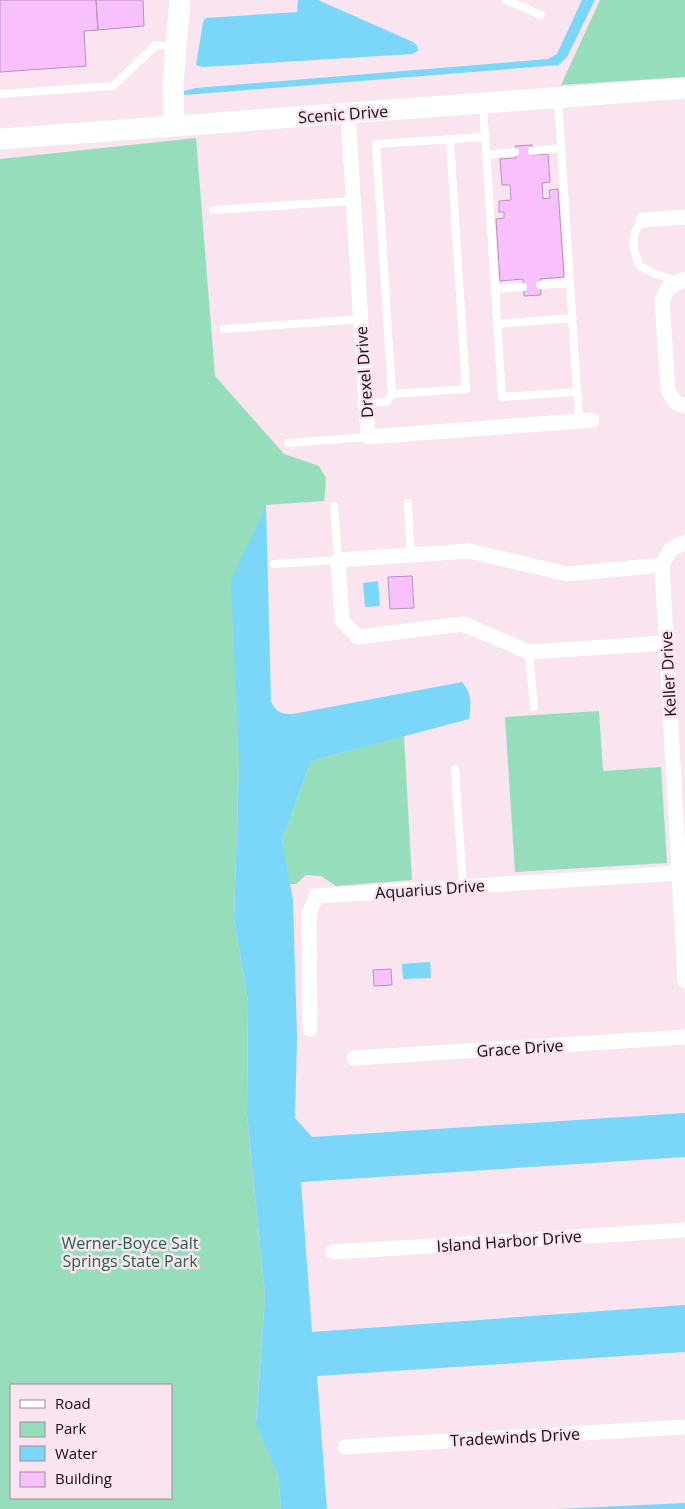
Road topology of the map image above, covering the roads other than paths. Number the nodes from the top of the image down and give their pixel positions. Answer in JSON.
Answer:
{"nodes":[{"id":1,"x":180,"y":0,"type":"edge"},
{"id":2,"x":506,"y":0,"type":"edge"},
{"id":3,"x":541,"y":15,"type":"dead end"},
{"id":4,"x":177,"y":47,"type":"junction"},
{"id":5,"x":685,"y":88,"type":"edge"},
{"id":6,"x":0,"y":94,"type":"edge"},
{"id":7,"x":558,"y":98,"type":"junction"},
{"id":8,"x":483,"y":102,"type":"junction"},
{"id":9,"x":348,"y":114,"type":"junction"},
{"id":10,"x":174,"y":126,"type":"junction"},
{"id":11,"x":485,"y":137,"type":"junction"},
{"id":12,"x":0,"y":139,"type":"edge"},
{"id":13,"x":450,"y":140,"type":"junction"},
{"id":14,"x":561,"y":148,"type":"junction"},
{"id":15,"x":532,"y":151,"type":"dead end"},
{"id":16,"x":515,"y":152,"type":"dead end"},
{"id":17,"x":486,"y":155,"type":"junction"},
{"id":18,"x":353,"y":201,"type":"junction"},
{"id":19,"x":213,"y":210,"type":"dead end"},
{"id":20,"x":685,"y":217,"type":"edge"},
{"id":21,"x":643,"y":220,"type":"joint"},
{"id":22,"x":570,"y":283,"type":"junction"},
{"id":23,"x":678,"y":283,"type":"edge"},
{"id":24,"x":540,"y":285,"type":"dead end"},
{"id":25,"x":523,"y":287,"type":"dead end"},
{"id":26,"x":495,"y":289,"type":"junction"},
{"id":27,"x":573,"y":318,"type":"junction"},
{"id":28,"x":361,"y":319,"type":"junction"},
{"id":29,"x":497,"y":324,"type":"junction"},
{"id":30,"x":224,"y":329,"type":"dead end"},
{"id":31,"x":577,"y":392,"type":"junction"},
{"id":32,"x":392,"y":394,"type":"junction"},
{"id":33,"x":366,"y":403,"type":"junction"},
{"id":34,"x":685,"y":406,"type":"edge"},
{"id":35,"x":586,"y":421,"type":"joint"},
{"id":36,"x":368,"y":437,"type":"junction"},
{"id":37,"x":288,"y":443,"type":"dead end"},
{"id":38,"x":408,"y":504,"type":"dead end"},
{"id":39,"x":334,"y":506,"type":"dead end"},
{"id":40,"x":685,"y":542,"type":"edge"},
{"id":41,"x":411,"y":555,"type":"junction"},
{"id":42,"x":338,"y":560,"type":"junction"},
{"id":43,"x":274,"y":564,"type":"dead end"},
{"id":44,"x":662,"y":565,"type":"junction"},
{"id":45,"x":666,"y":643,"type":"junction"},
{"id":46,"x":528,"y":652,"type":"junction"},
{"id":47,"x":534,"y":707,"type":"dead end"},
{"id":48,"x":455,"y":769,"type":"dead end"},
{"id":49,"x":679,"y":872,"type":"junction"},
{"id":50,"x":463,"y":886,"type":"junction"},
{"id":51,"x":685,"y":982,"type":"edge"},
{"id":52,"x":310,"y":1030,"type":"dead end"},
{"id":53,"x":685,"y":1037,"type":"edge"},
{"id":54,"x":354,"y":1058,"type":"dead end"},
{"id":55,"x":685,"y":1230,"type":"edge"},
{"id":56,"x":333,"y":1252,"type":"dead end"},
{"id":57,"x":685,"y":1426,"type":"edge"},
{"id":58,"x":345,"y":1447,"type":"dead end"}],
"edges":[{"from":1,"to":4,"type":"street"},
{"from":2,"to":3,"type":"lane"},
{"from":4,"to":6,"type":"lane"},
{"from":4,"to":10,"type":"street"},
{"from":5,"to":7,"type":"street","name":"Scenic Drive"},
{"from":7,"to":8,"type":"street","name":"Scenic Drive"},
{"from":7,"to":14,"type":"lane"},
{"from":8,"to":9,"type":"street","name":"Scenic Drive"},
{"from":8,"to":11,"type":"lane"},
{"from":9,"to":10,"type":"street","name":"Scenic Drive"},
{"from":9,"to":18,"type":"street","name":"Drexel Drive"},
{"from":10,"to":12,"type":"street","name":"Scenic Drive"},
{"from":11,"to":13,"type":"lane"},
{"from":11,"to":17,"type":"lane"},
{"from":13,"to":32,"type":"lane"},
{"from":13,"to":32,"type":"lane"},
{"from":14,"to":15,"type":"lane"},
{"from":14,"to":22,"type":"lane"},
{"from":16,"to":17,"type":"lane"},
{"from":17,"to":26,"type":"lane"},
{"from":18,"to":19,"type":"lane"},
{"from":18,"to":28,"type":"street","name":"Drexel Drive"},
{"from":20,"to":21,"type":"street"},
{"from":21,"to":23,"type":"lane"},
{"from":22,"to":24,"type":"lane"},
{"from":22,"to":27,"type":"lane"},
{"from":23,"to":34,"type":"street"},
{"from":25,"to":26,"type":"lane"},
{"from":26,"to":29,"type":"lane"},
{"from":27,"to":29,"type":"lane"},
{"from":27,"to":31,"type":"lane"},
{"from":28,"to":30,"type":"lane"},
{"from":28,"to":33,"type":"street","name":"Drexel Drive"},
{"from":29,"to":31,"type":"lane"},
{"from":31,"to":35,"type":"lane"},
{"from":32,"to":33,"type":"lane"},
{"from":33,"to":36,"type":"street","name":"Drexel Drive"},
{"from":35,"to":36,"type":"street","name":"Drexel Drive"},
{"from":36,"to":37,"type":"lane"},
{"from":38,"to":41,"type":"lane"},
{"from":39,"to":42,"type":"lane"},
{"from":40,"to":44,"type":"street"},
{"from":41,"to":42,"type":"street"},
{"from":41,"to":44,"type":"street"},
{"from":42,"to":43,"type":"lane"},
{"from":42,"to":46,"type":"street"},
{"from":44,"to":45,"type":"street","name":"Keller Drive"},
{"from":45,"to":46,"type":"street"},
{"from":45,"to":49,"type":"street","name":"Keller Drive"},
{"from":46,"to":47,"type":"lane"},
{"from":48,"to":50,"type":"lane"},
{"from":49,"to":50,"type":"street","name":"Aquarius Drive"},
{"from":49,"to":51,"type":"street","name":"Keller Drive"},
{"from":50,"to":52,"type":"street","name":"Aquarius Drive"},
{"from":53,"to":54,"type":"street","name":"Grace Drive"},
{"from":55,"to":56,"type":"street","name":"Island Harbor Drive"},
{"from":57,"to":58,"type":"street","name":"Tradewinds Drive"}]}
